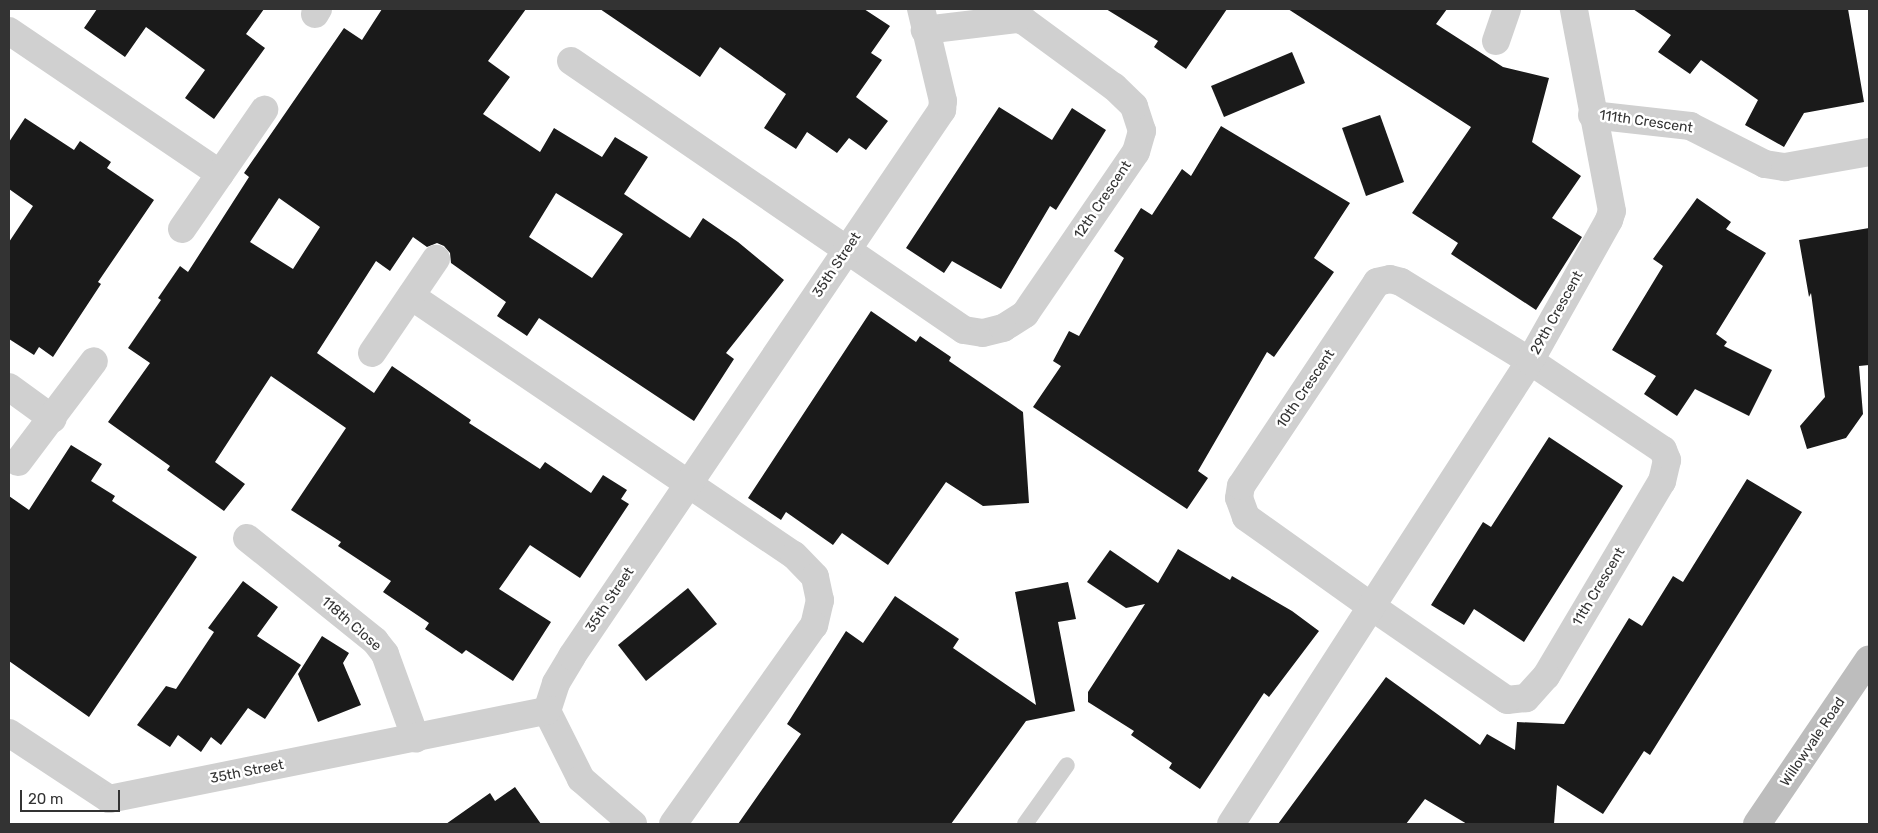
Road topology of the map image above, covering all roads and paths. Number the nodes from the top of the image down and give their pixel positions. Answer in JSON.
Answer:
{"nodes":[{"id":1,"x":1510,"y":9,"type":"edge"},
{"id":2,"x":1574,"y":9,"type":"edge"},
{"id":3,"x":923,"y":20,"type":"edge"},
{"id":4,"x":9,"y":31,"type":"edge"},
{"id":5,"x":1496,"y":41,"type":"dead end"},
{"id":6,"x":571,"y":61,"type":"dead end"},
{"id":7,"x":264,"y":110,"type":"dead end"},
{"id":8,"x":1592,"y":115,"type":"junction"},
{"id":9,"x":1869,"y":152,"type":"edge"},
{"id":10,"x":220,"y":174,"type":"junction"},
{"id":11,"x":182,"y":229,"type":"dead end"},
{"id":12,"x":848,"y":250,"type":"junction"},
{"id":13,"x":436,"y":259,"type":"dead end"},
{"id":14,"x":411,"y":296,"type":"junction"},
{"id":15,"x":372,"y":353,"type":"dead end"},
{"id":16,"x":94,"y":361,"type":"dead end"},
{"id":17,"x":1530,"y":361,"type":"junction"},
{"id":18,"x":9,"y":387,"type":"edge"},
{"id":19,"x":53,"y":419,"type":"junction"},
{"id":20,"x":18,"y":462,"type":"dead end"},
{"id":21,"x":689,"y":483,"type":"junction"},
{"id":22,"x":247,"y":538,"type":"dead end"},
{"id":23,"x":1379,"y":596,"type":"junction"},
{"id":24,"x":1869,"y":659,"type":"edge"},
{"id":25,"x":547,"y":711,"type":"junction"},
{"id":26,"x":9,"y":733,"type":"edge"},
{"id":27,"x":416,"y":739,"type":"junction"},
{"id":28,"x":1067,"y":764,"type":"dead end"},
{"id":29,"x":633,"y":824,"type":"edge"},
{"id":30,"x":674,"y":824,"type":"edge"},
{"id":31,"x":1025,"y":824,"type":"edge"},
{"id":32,"x":1230,"y":824,"type":"edge"},
{"id":33,"x":1757,"y":824,"type":"edge"}],
"edges":[{"from":1,"to":5,"type":"street"},
{"from":2,"to":8,"type":"street","name":"29th Crescent"},
{"from":3,"to":12,"type":"street","name":"35th Street"},
{"from":3,"to":12,"type":"street","name":"12th Crescent"},
{"from":4,"to":10,"type":"street"},
{"from":6,"to":12,"type":"street","name":"12th Crescent"},
{"from":7,"to":10,"type":"street"},
{"from":8,"to":9,"type":"street","name":"111th Crescent"},
{"from":8,"to":17,"type":"street","name":"29th Crescent"},
{"from":10,"to":11,"type":"street"},
{"from":12,"to":21,"type":"street","name":"35th Street"},
{"from":13,"to":14,"type":"street"},
{"from":14,"to":15,"type":"street"},
{"from":14,"to":21,"type":"street"},
{"from":16,"to":19,"type":"street"},
{"from":17,"to":23,"type":"street","name":"29th Crescent"},
{"from":17,"to":23,"type":"street","name":"10th Crescent"},
{"from":17,"to":23,"type":"street","name":"11th Crescent"},
{"from":18,"to":19,"type":"street"},
{"from":19,"to":20,"type":"street"},
{"from":21,"to":25,"type":"street","name":"35th Street"},
{"from":21,"to":30,"type":"street"},
{"from":22,"to":27,"type":"street","name":"118th Close"},
{"from":23,"to":32,"type":"street","name":"29th Crescent"},
{"from":24,"to":33,"type":"street","name":"Willowvale Road"},
{"from":25,"to":27,"type":"street","name":"35th Street"},
{"from":25,"to":29,"type":"street"},
{"from":26,"to":27,"type":"street","name":"35th Street"},
{"from":28,"to":31,"type":"lane"}]}
